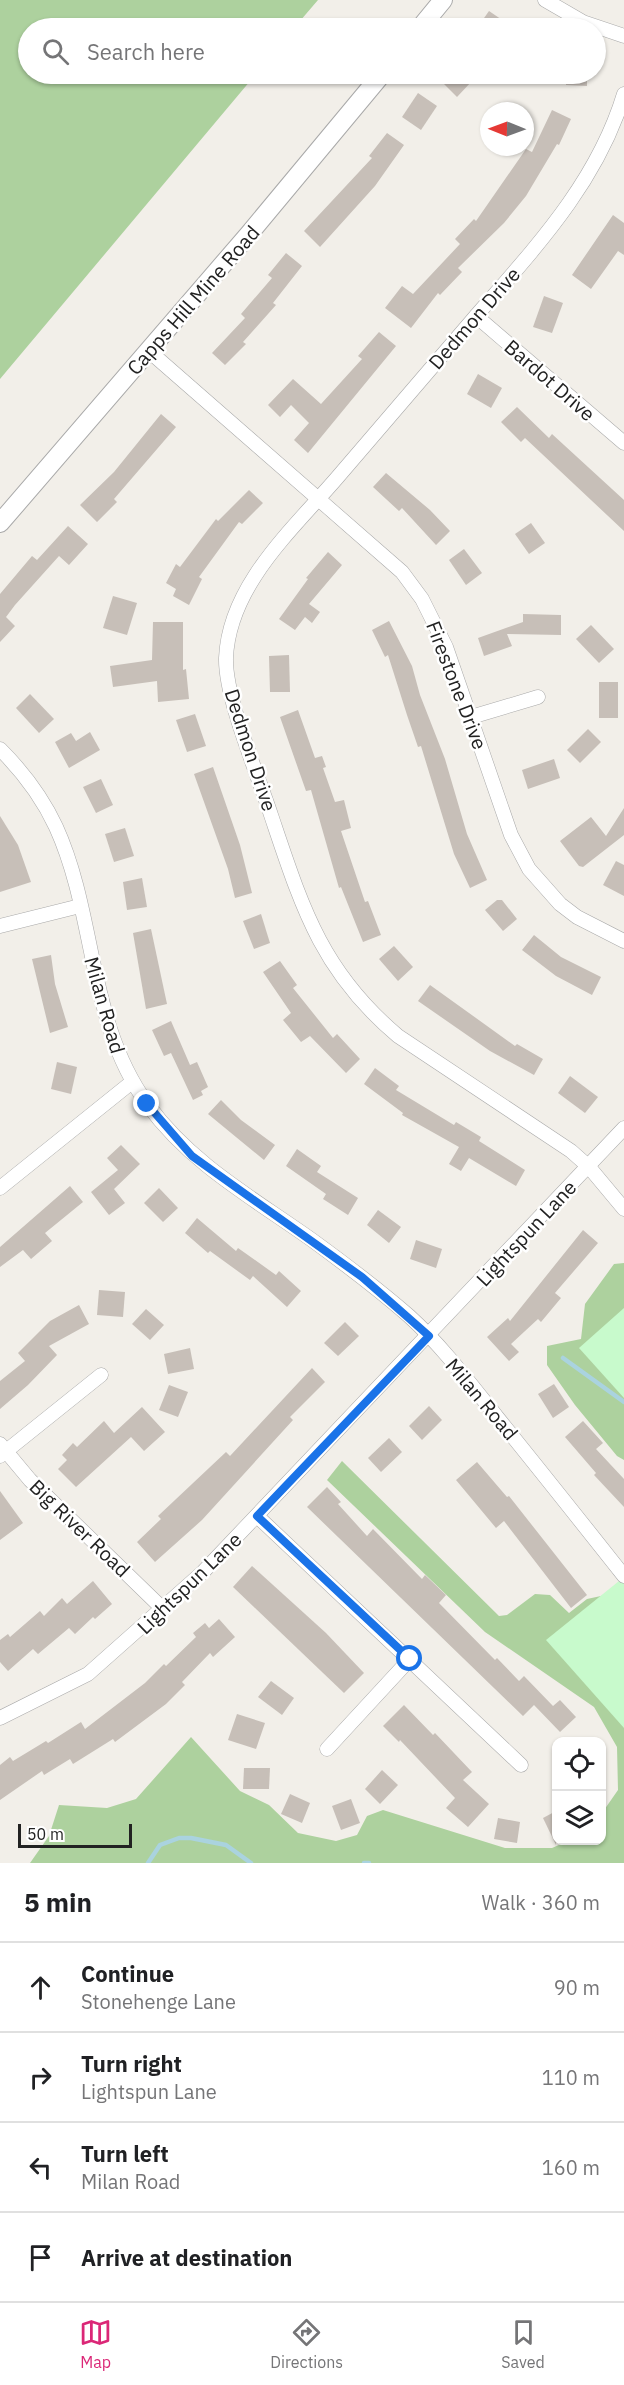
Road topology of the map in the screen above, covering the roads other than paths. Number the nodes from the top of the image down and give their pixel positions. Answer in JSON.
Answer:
{"nodes":[{"id":1,"x":443,"y":0,"type":"edge"},
{"id":2,"x":545,"y":0,"type":"edge"},
{"id":3,"x":428,"y":18,"type":"edge"},
{"id":4,"x":576,"y":18,"type":"edge"},
{"id":5,"x":606,"y":30,"type":"edge"},
{"id":6,"x":624,"y":36,"type":"edge"},
{"id":7,"x":374,"y":84,"type":"edge"},
{"id":8,"x":624,"y":94,"type":"edge"},
{"id":9,"x":476,"y":316,"type":"junction"},
{"id":10,"x":149,"y":351,"type":"junction"},
{"id":11,"x":624,"y":443,"type":"edge"},
{"id":12,"x":319,"y":498,"type":"junction"},
{"id":13,"x":0,"y":523,"type":"edge"},
{"id":14,"x":538,"y":697,"type":"dead end"},
{"id":15,"x":471,"y":717,"type":"junction"},
{"id":16,"x":0,"y":749,"type":"edge"},
{"id":17,"x":80,"y":906,"type":"junction"},
{"id":18,"x":0,"y":926,"type":"edge"},
{"id":19,"x":624,"y":941,"type":"edge"},
{"id":20,"x":132,"y":1082,"type":"junction"},
{"id":21,"x":624,"y":1128,"type":"edge"},
{"id":22,"x":588,"y":1167,"type":"junction"},
{"id":23,"x":0,"y":1188,"type":"edge"},
{"id":24,"x":624,"y":1209,"type":"edge"},
{"id":25,"x":429,"y":1336,"type":"junction"},
{"id":26,"x":101,"y":1375,"type":"dead end"},
{"id":27,"x":2,"y":1451,"type":"edge"},
{"id":28,"x":257,"y":1516,"type":"junction"},
{"id":29,"x":624,"y":1576,"type":"edge"},
{"id":30,"x":163,"y":1609,"type":"junction"},
{"id":31,"x":410,"y":1659,"type":"junction"},
{"id":32,"x":0,"y":1718,"type":"edge"},
{"id":33,"x":327,"y":1749,"type":"dead end"},
{"id":34,"x":521,"y":1765,"type":"dead end"}],
"edges":[{"from":1,"to":3,"type":"street"},
{"from":2,"to":4,"type":"street"},
{"from":5,"to":6,"type":"street"},
{"from":7,"to":10,"type":"street","name":"Capps Hill Mine Road"},
{"from":8,"to":9,"type":"street","name":"Dedmon Drive"},
{"from":9,"to":11,"type":"street","name":"Bardot Drive"},
{"from":9,"to":12,"type":"street","name":"Dedmon Drive"},
{"from":10,"to":12,"type":"street","name":"Firestone Drive"},
{"from":10,"to":13,"type":"street","name":"Capps Hill Mine Road"},
{"from":12,"to":15,"type":"street","name":"Firestone Drive"},
{"from":12,"to":22,"type":"street","name":"Dedmon Drive"},
{"from":14,"to":15,"type":"street"},
{"from":15,"to":19,"type":"street","name":"Firestone Drive"},
{"from":16,"to":17,"type":"street","name":"Milan Road"},
{"from":17,"to":18,"type":"street"},
{"from":17,"to":20,"type":"street","name":"Milan Road"},
{"from":20,"to":23,"type":"street"},
{"from":20,"to":25,"type":"street","name":"Milan Road"},
{"from":21,"to":22,"type":"street","name":"Lightspun Lane"},
{"from":22,"to":24,"type":"street","name":"Dedmon Drive"},
{"from":22,"to":25,"type":"street","name":"Lightspun Lane"},
{"from":25,"to":28,"type":"street","name":"Lightspun Lane"},
{"from":25,"to":29,"type":"street","name":"Milan Road"},
{"from":26,"to":27,"type":"street"},
{"from":27,"to":30,"type":"street","name":"Big River Road"},
{"from":28,"to":30,"type":"street","name":"Lightspun Lane"},
{"from":28,"to":31,"type":"street"},
{"from":30,"to":32,"type":"street","name":"Lightspun Lane"},
{"from":31,"to":33,"type":"street"},
{"from":31,"to":34,"type":"street"}]}
